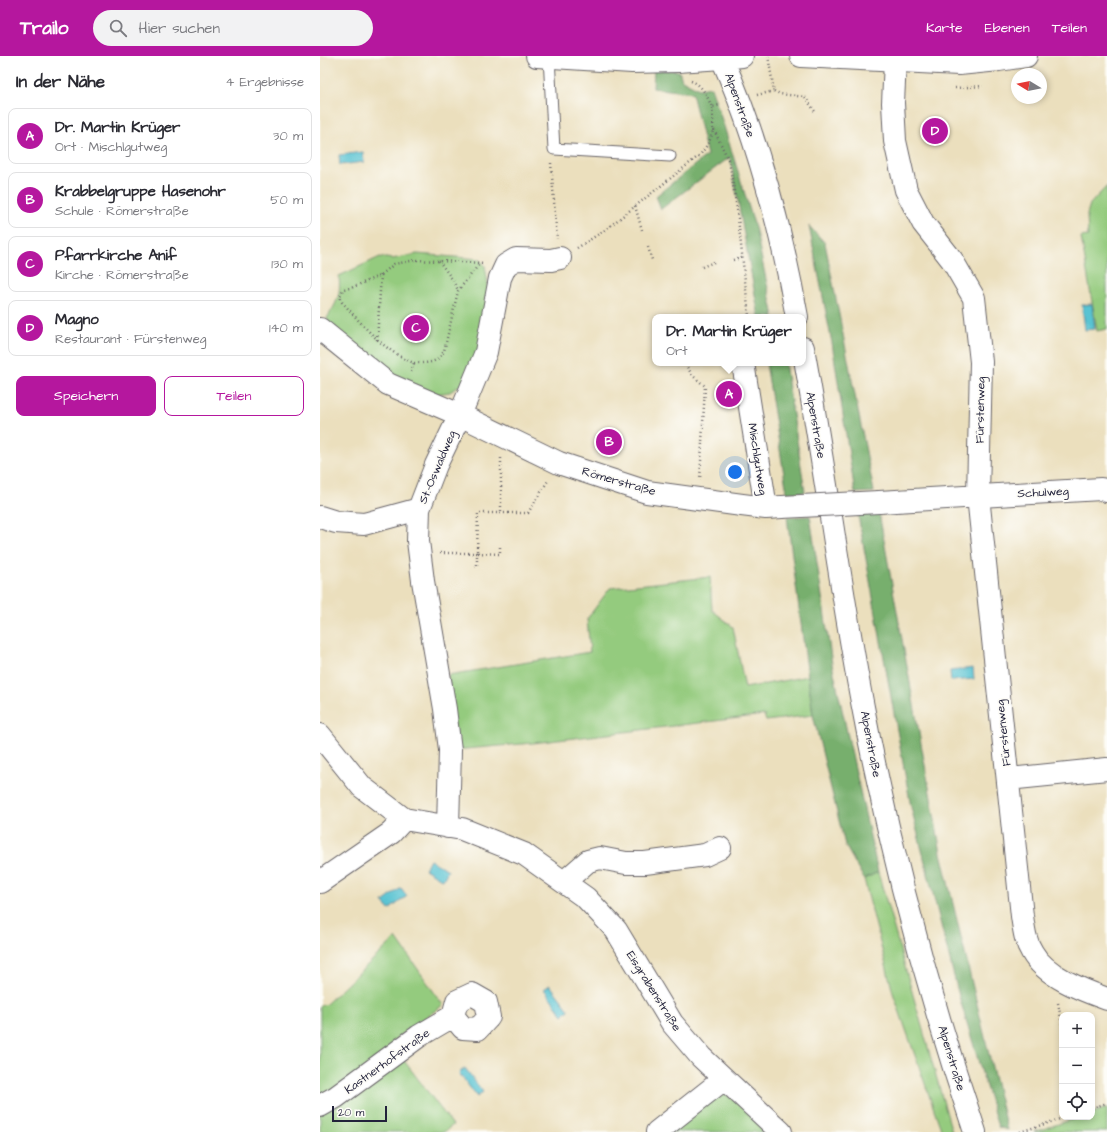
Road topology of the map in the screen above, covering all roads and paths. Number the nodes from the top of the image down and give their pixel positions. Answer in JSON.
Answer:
{"nodes":[{"id":1,"x":543,"y":56,"type":"edge"},
{"id":2,"x":728,"y":56,"type":"edge"},
{"id":3,"x":801,"y":56,"type":"edge"},
{"id":4,"x":1026,"y":56,"type":"edge"},
{"id":5,"x":590,"y":57,"type":"edge"},
{"id":6,"x":838,"y":57,"type":"edge"},
{"id":7,"x":895,"y":61,"type":"junction"},
{"id":8,"x":983,"y":86,"type":"dead end"},
{"id":9,"x":955,"y":88,"type":"dead end"},
{"id":10,"x":774,"y":91,"type":"dead end"},
{"id":11,"x":712,"y":107,"type":"dead end"},
{"id":12,"x":816,"y":113,"type":"dead end"},
{"id":13,"x":714,"y":129,"type":"junction"},
{"id":14,"x":554,"y":149,"type":"junction"},
{"id":15,"x":670,"y":156,"type":"dead end"},
{"id":16,"x":635,"y":206,"type":"junction"},
{"id":17,"x":642,"y":230,"type":"dead end"},
{"id":18,"x":648,"y":247,"type":"dead end"},
{"id":19,"x":560,"y":258,"type":"junction"},
{"id":20,"x":742,"y":258,"type":"junction"},
{"id":21,"x":652,"y":260,"type":"dead end"},
{"id":22,"x":733,"y":260,"type":"dead end"},
{"id":23,"x":439,"y":261,"type":"junction"},
{"id":24,"x":714,"y":262,"type":"dead end"},
{"id":25,"x":480,"y":263,"type":"junction"},
{"id":26,"x":506,"y":265,"type":"junction"},
{"id":27,"x":702,"y":267,"type":"dead end"},
{"id":28,"x":380,"y":275,"type":"junction"},
{"id":29,"x":458,"y":291,"type":"junction"},
{"id":30,"x":749,"y":314,"type":"edge"},
{"id":31,"x":796,"y":314,"type":"edge"},
{"id":32,"x":320,"y":329,"type":"edge"},
{"id":33,"x":377,"y":340,"type":"junction"},
{"id":34,"x":414,"y":363,"type":"junction"},
{"id":35,"x":686,"y":366,"type":"edge"},
{"id":36,"x":744,"y":366,"type":"edge"},
{"id":37,"x":806,"y":366,"type":"edge"},
{"id":38,"x":405,"y":391,"type":"junction"},
{"id":39,"x":460,"y":415,"type":"junction"},
{"id":40,"x":506,"y":437,"type":"junction"},
{"id":41,"x":559,"y":463,"type":"junction"},
{"id":42,"x":1107,"y":491,"type":"edge"},
{"id":43,"x":978,"y":496,"type":"junction"},
{"id":44,"x":699,"y":499,"type":"junction"},
{"id":45,"x":774,"y":508,"type":"junction"},
{"id":46,"x":419,"y":509,"type":"junction"},
{"id":47,"x":501,"y":513,"type":"junction"},
{"id":48,"x":320,"y":517,"type":"edge"},
{"id":49,"x":500,"y":547,"type":"dead end"},
{"id":50,"x":419,"y":552,"type":"junction"},
{"id":51,"x":477,"y":553,"type":"junction"},
{"id":52,"x":475,"y":567,"type":"dead end"},
{"id":53,"x":320,"y":735,"type":"edge"},
{"id":54,"x":1107,"y":769,"type":"edge"},
{"id":55,"x":1008,"y":779,"type":"junction"},
{"id":56,"x":404,"y":819,"type":"junction"},
{"id":57,"x":448,"y":827,"type":"junction"},
{"id":58,"x":720,"y":848,"type":"dead end"},
{"id":59,"x":320,"y":882,"type":"edge"},
{"id":60,"x":564,"y":882,"type":"junction"},
{"id":61,"x":1107,"y":999,"type":"edge"},
{"id":62,"x":1058,"y":1003,"type":"dead end"},
{"id":63,"x":1060,"y":1012,"type":"edge"},
{"id":64,"x":453,"y":1016,"type":"dead end"},
{"id":65,"x":724,"y":1079,"type":"junction"},
{"id":66,"x":1107,"y":1103,"type":"edge"},
{"id":67,"x":320,"y":1106,"type":"edge"},
{"id":68,"x":1095,"y":1107,"type":"edge"},
{"id":69,"x":1059,"y":1119,"type":"edge"},
{"id":70,"x":657,"y":1132,"type":"edge"},
{"id":71,"x":781,"y":1132,"type":"edge"},
{"id":72,"x":975,"y":1132,"type":"edge"},
{"id":73,"x":1020,"y":1132,"type":"edge"}],
"edges":[{"from":1,"to":5,"type":"street"},
{"from":1,"to":14,"type":"lane"},
{"from":2,"to":5,"type":"street"},
{"from":2,"to":31,"type":"street","name":"Alpenstraße"},
{"from":3,"to":6,"type":"street"},
{"from":4,"to":7,"type":"street"},
{"from":6,"to":7,"type":"street"},
{"from":7,"to":43,"type":"street","name":"Fürstenweg"},
{"from":8,"to":9,"type":"path"},
{"from":10,"to":12,"type":"path"},
{"from":11,"to":13,"type":"path"},
{"from":13,"to":16,"type":"path"},
{"from":13,"to":20,"type":"path"},
{"from":14,"to":15,"type":"lane"},
{"from":14,"to":19,"type":"path"},
{"from":16,"to":17,"type":"path"},
{"from":16,"to":19,"type":"path"},
{"from":18,"to":21,"type":"path"},
{"from":19,"to":26,"type":"street"},
{"from":20,"to":22,"type":"path"},
{"from":20,"to":30,"type":"path"},
{"from":23,"to":25,"type":"path"},
{"from":23,"to":28,"type":"path"},
{"from":23,"to":29,"type":"path"},
{"from":24,"to":27,"type":"path"},
{"from":25,"to":26,"type":"path"},
{"from":25,"to":29,"type":"path"},
{"from":26,"to":39,"type":"street","name":"St.-Oswaldweg"},
{"from":28,"to":33,"type":"path"},
{"from":28,"to":33,"type":"path"},
{"from":29,"to":34,"type":"path"},
{"from":32,"to":38,"type":"street","name":"Römerstraße"},
{"from":33,"to":34,"type":"path"},
{"from":34,"to":38,"type":"path"},
{"from":35,"to":44,"type":"path"},
{"from":36,"to":45,"type":"street","name":"Mischlgutweg"},
{"from":37,"to":72,"type":"street","name":"Alpenstraße"},
{"from":38,"to":39,"type":"street","name":"Römerstraße"},
{"from":39,"to":40,"type":"street","name":"Römerstraße"},
{"from":39,"to":46,"type":"street","name":"St.-Oswaldweg"},
{"from":40,"to":41,"type":"street","name":"Römerstraße"},
{"from":40,"to":47,"type":"path"},
{"from":41,"to":44,"type":"street","name":"Römerstraße"},
{"from":41,"to":47,"type":"path"},
{"from":42,"to":43,"type":"street","name":"Schulweg"},
{"from":43,"to":45,"type":"street","name":"Römerstraße","bridge":true},
{"from":43,"to":55,"type":"street","name":"Fürstenweg"},
{"from":44,"to":45,"type":"street","name":"Römerstraße"},
{"from":46,"to":48,"type":"street"},
{"from":46,"to":50,"type":"street","name":"St.-Oswaldweg"},
{"from":47,"to":51,"type":"path"},
{"from":49,"to":51,"type":"path"},
{"from":50,"to":51,"type":"path"},
{"from":50,"to":57,"type":"street","name":"St.-Oswaldweg"},
{"from":51,"to":52,"type":"path"},
{"from":53,"to":56,"type":"street","name":"Eisgrabenstraße"},
{"from":54,"to":55,"type":"street","name":"Fürstenweg"},
{"from":55,"to":61,"type":"street","name":"Fürstenweg"},
{"from":56,"to":57,"type":"street","name":"Eisgrabenstraße"},
{"from":56,"to":59,"type":"street"},
{"from":57,"to":60,"type":"street","name":"Eisgrabenstraße"},
{"from":58,"to":60,"type":"street"},
{"from":60,"to":65,"type":"street","name":"Eisgrabenstraße"},
{"from":62,"to":63,"type":"path"},
{"from":64,"to":67,"type":"street","name":"Kastnerhofstraße"},
{"from":65,"to":70,"type":"street"},
{"from":65,"to":71,"type":"street","name":"Eisgrabenstraße"},
{"from":66,"to":68,"type":"path"},
{"from":69,"to":73,"type":"path"}]}
